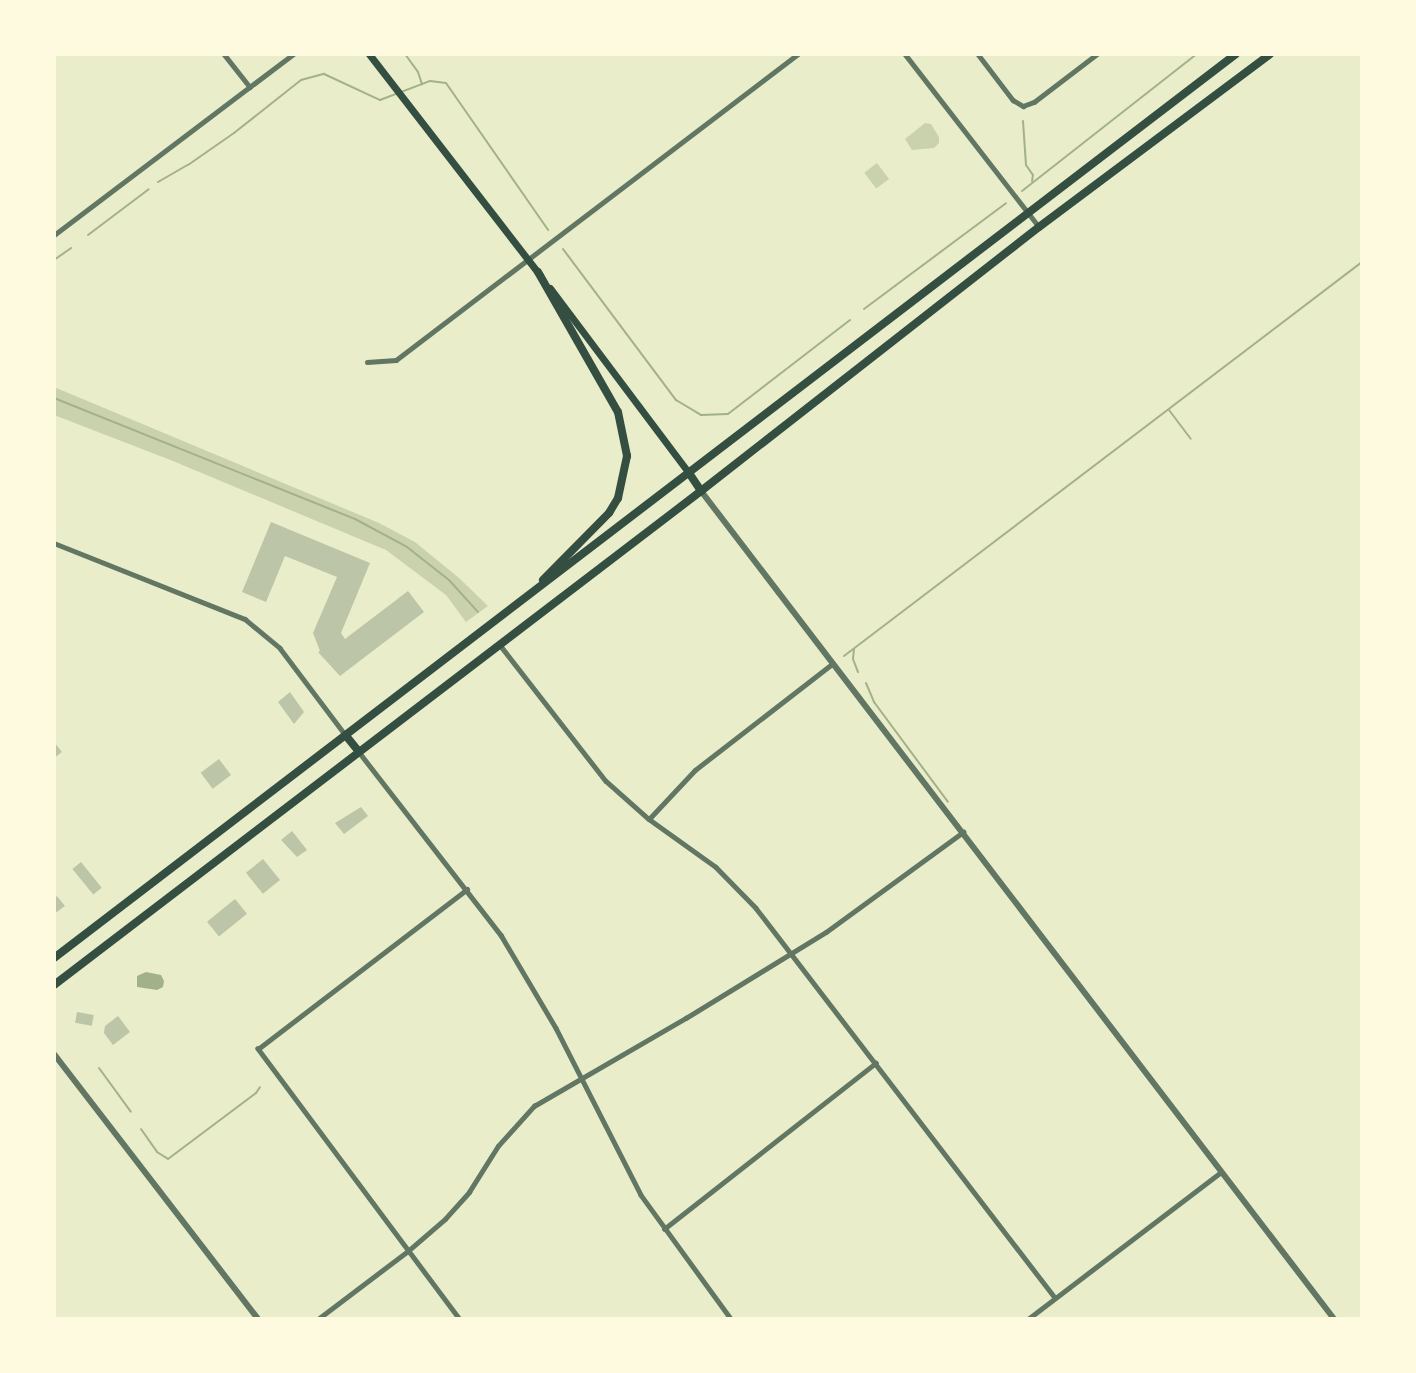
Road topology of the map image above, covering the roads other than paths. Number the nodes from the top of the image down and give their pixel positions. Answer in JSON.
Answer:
{"nodes":[{"id":1,"x":224,"y":54,"type":"edge"},
{"id":2,"x":293,"y":54,"type":"edge"},
{"id":3,"x":369,"y":54,"type":"edge"},
{"id":4,"x":798,"y":54,"type":"edge"},
{"id":5,"x":905,"y":54,"type":"edge"},
{"id":6,"x":978,"y":54,"type":"edge"},
{"id":7,"x":1096,"y":54,"type":"edge"},
{"id":8,"x":1236,"y":54,"type":"edge"},
{"id":9,"x":1270,"y":54,"type":"edge"},
{"id":10,"x":250,"y":87,"type":"junction"},
{"id":11,"x":1027,"y":214,"type":"junction"},
{"id":12,"x":1039,"y":227,"type":"junction"},
{"id":13,"x":54,"y":236,"type":"edge"},
{"id":14,"x":529,"y":260,"type":"junction"},
{"id":15,"x":538,"y":272,"type":"junction"},
{"id":16,"x":367,"y":362,"type":"dead end"},
{"id":17,"x":689,"y":472,"type":"junction"},
{"id":18,"x":701,"y":490,"type":"junction"},
{"id":19,"x":54,"y":543,"type":"edge"},
{"id":20,"x":514,"y":607,"type":"junction"},
{"id":21,"x":499,"y":644,"type":"junction"},
{"id":22,"x":832,"y":664,"type":"junction"},
{"id":23,"x":347,"y":736,"type":"junction"},
{"id":24,"x":359,"y":752,"type":"junction"},
{"id":25,"x":649,"y":819,"type":"junction"},
{"id":26,"x":963,"y":832,"type":"junction"},
{"id":27,"x":466,"y":889,"type":"junction"},
{"id":28,"x":791,"y":954,"type":"junction"},
{"id":29,"x":54,"y":958,"type":"edge"},
{"id":30,"x":54,"y":985,"type":"edge"},
{"id":31,"x":54,"y":1054,"type":"edge"},
{"id":32,"x":876,"y":1063,"type":"junction"},
{"id":33,"x":580,"y":1077,"type":"junction"},
{"id":34,"x":1221,"y":1172,"type":"junction"},
{"id":35,"x":664,"y":1229,"type":"junction"},
{"id":36,"x":408,"y":1251,"type":"junction"},
{"id":37,"x":1055,"y":1298,"type":"junction"},
{"id":38,"x":258,"y":1319,"type":"edge"},
{"id":39,"x":318,"y":1319,"type":"edge"},
{"id":40,"x":459,"y":1319,"type":"edge"},
{"id":41,"x":731,"y":1319,"type":"edge"},
{"id":42,"x":1028,"y":1319,"type":"edge"},
{"id":43,"x":1334,"y":1319,"type":"edge"}],
"edges":[{"from":1,"to":10,"type":"street"},
{"from":2,"to":10,"type":"street"},
{"from":3,"to":14,"type":"main road"},
{"from":4,"to":14,"type":"street"},
{"from":5,"to":11,"type":"street"},
{"from":6,"to":7,"type":"street"},
{"from":8,"to":11,"type":"main road"},
{"from":9,"to":12,"type":"main road"},
{"from":10,"to":13,"type":"street"},
{"from":11,"to":12,"type":"street"},
{"from":11,"to":17,"type":"main road"},
{"from":12,"to":18,"type":"main road"},
{"from":14,"to":15,"type":"main road"},
{"from":14,"to":16,"type":"street"},
{"from":15,"to":17,"type":"main road"},
{"from":15,"to":20,"type":"main road"},
{"from":17,"to":18,"type":"main road"},
{"from":17,"to":20,"type":"main road"},
{"from":18,"to":21,"type":"main road"},
{"from":18,"to":22,"type":"street"},
{"from":19,"to":23,"type":"street"},
{"from":20,"to":23,"type":"main road"},
{"from":21,"to":24,"type":"main road"},
{"from":21,"to":25,"type":"street"},
{"from":22,"to":25,"type":"street"},
{"from":22,"to":26,"type":"street"},
{"from":23,"to":24,"type":"main road"},
{"from":23,"to":29,"type":"main road"},
{"from":24,"to":27,"type":"street"},
{"from":24,"to":30,"type":"main road"},
{"from":25,"to":28,"type":"street"},
{"from":26,"to":28,"type":"street"},
{"from":26,"to":34,"type":"street"},
{"from":27,"to":33,"type":"street"},
{"from":27,"to":36,"type":"street"},
{"from":28,"to":32,"type":"street"},
{"from":28,"to":33,"type":"street"},
{"from":31,"to":38,"type":"street"},
{"from":32,"to":35,"type":"street"},
{"from":32,"to":37,"type":"street"},
{"from":33,"to":35,"type":"street"},
{"from":33,"to":36,"type":"street"},
{"from":34,"to":37,"type":"street"},
{"from":34,"to":43,"type":"street"},
{"from":35,"to":41,"type":"street"},
{"from":36,"to":39,"type":"street"},
{"from":36,"to":40,"type":"street"},
{"from":37,"to":42,"type":"street"}]}
